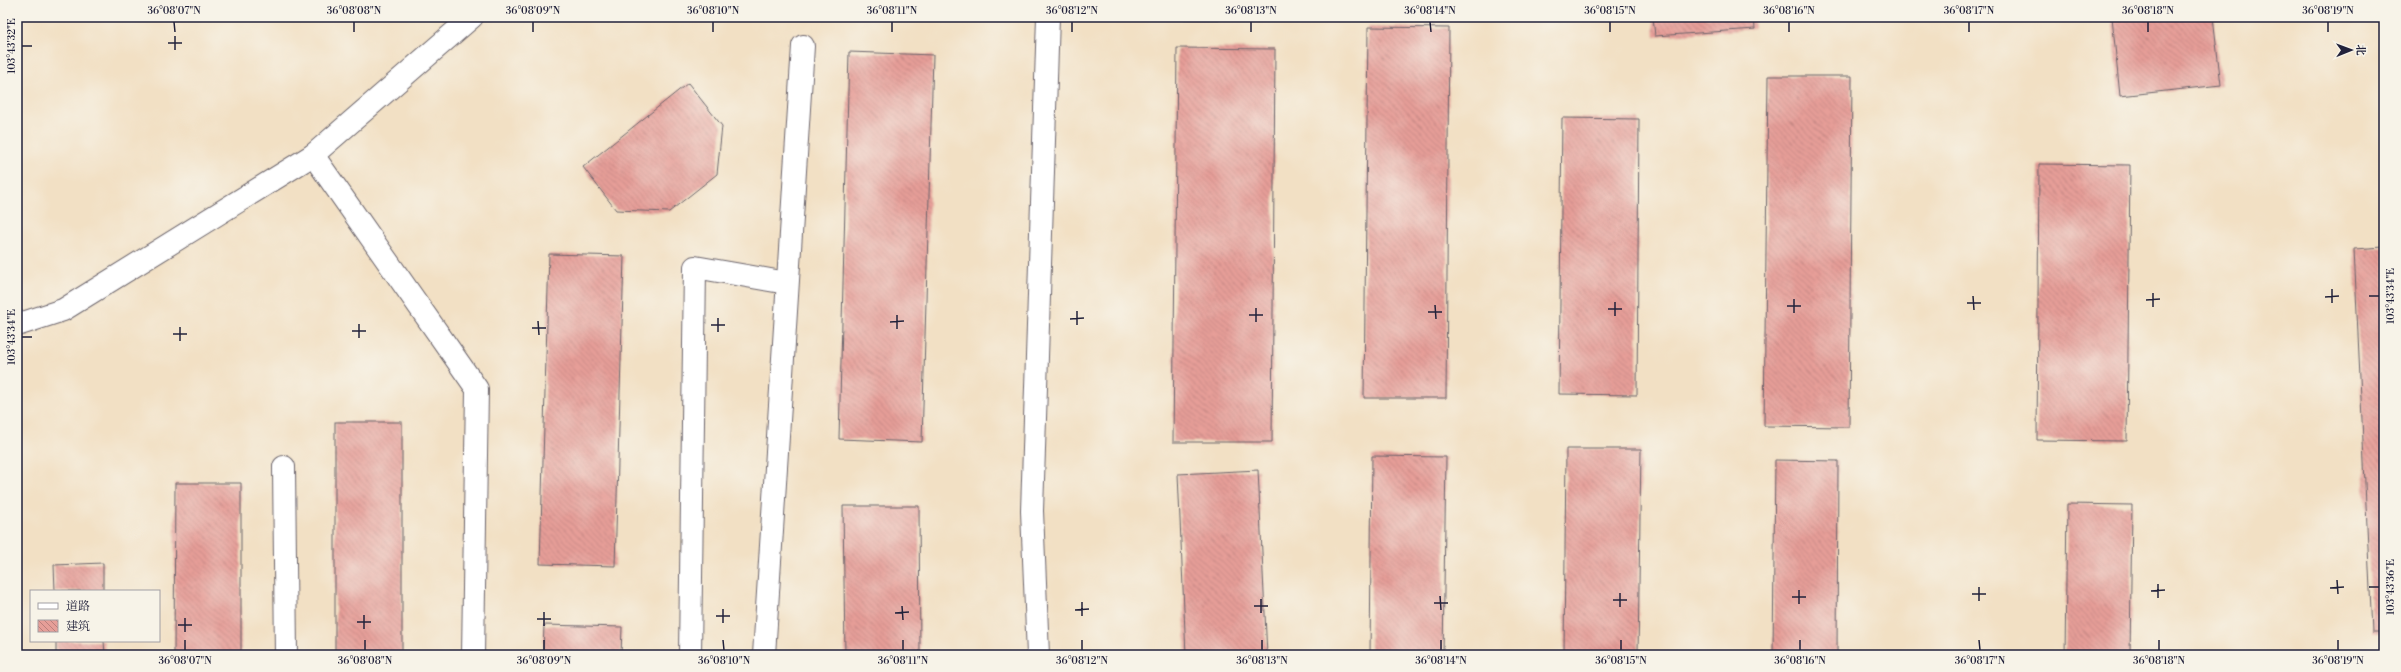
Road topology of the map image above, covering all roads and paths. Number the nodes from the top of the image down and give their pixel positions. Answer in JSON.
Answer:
{"nodes":[{"id":1,"x":472,"y":17,"type":"edge"},
{"id":2,"x":1048,"y":17,"type":"edge"},
{"id":3,"x":803,"y":46,"type":"dead end"},
{"id":4,"x":313,"y":155,"type":"junction"},
{"id":5,"x":787,"y":283,"type":"junction"},
{"id":6,"x":17,"y":325,"type":"edge"},
{"id":7,"x":284,"y":467,"type":"dead end"},
{"id":8,"x":286,"y":655,"type":"edge"},
{"id":9,"x":473,"y":655,"type":"edge"},
{"id":10,"x":690,"y":655,"type":"edge"},
{"id":11,"x":764,"y":655,"type":"edge"},
{"id":12,"x":1038,"y":655,"type":"edge"}],
"edges":[{"from":1,"to":4,"type":"street"},
{"from":2,"to":12,"type":"street"},
{"from":3,"to":5,"type":"street"},
{"from":4,"to":6,"type":"street"},
{"from":4,"to":9,"type":"street"},
{"from":5,"to":10,"type":"street"},
{"from":5,"to":11,"type":"street"},
{"from":7,"to":8,"type":"street"}]}
